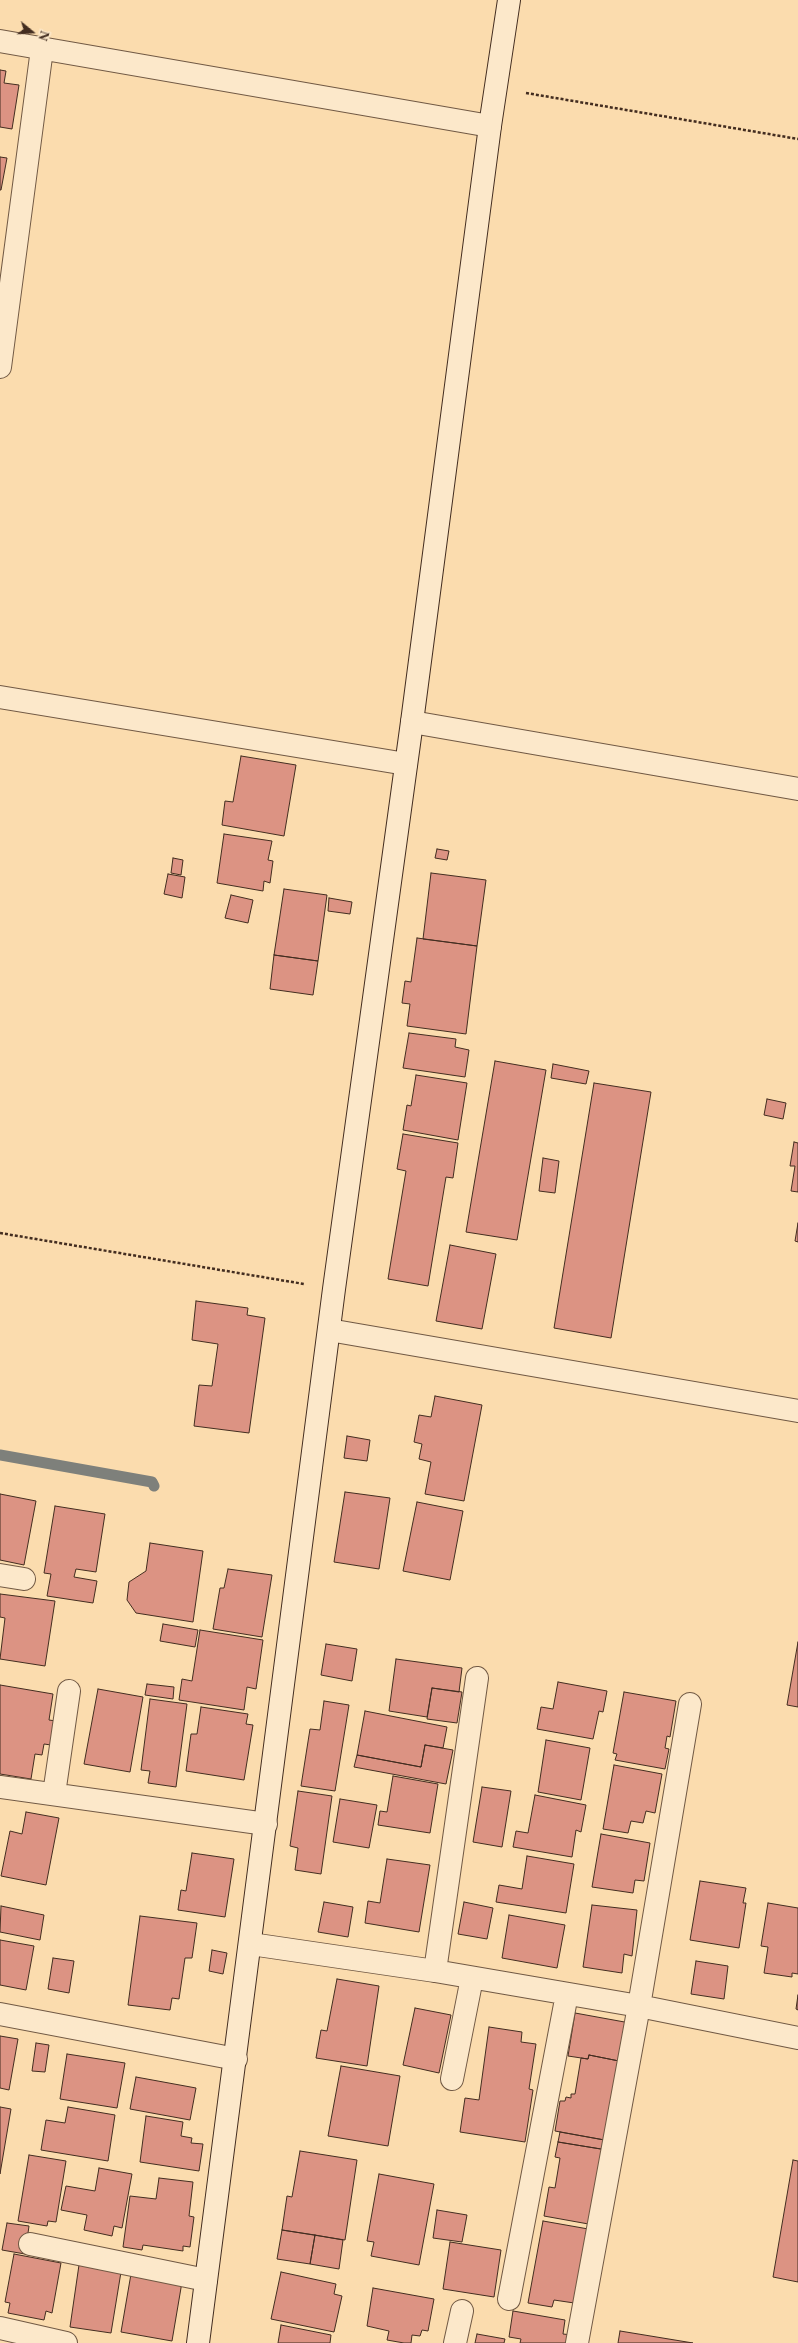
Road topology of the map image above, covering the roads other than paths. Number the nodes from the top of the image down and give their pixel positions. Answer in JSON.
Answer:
{"nodes":[{"id":1,"x":509,"y":0,"type":"edge"},
{"id":2,"x":0,"y":41,"type":"edge"},
{"id":3,"x":42,"y":49,"type":"junction"},
{"id":4,"x":490,"y":126,"type":"junction"},
{"id":5,"x":0,"y":367,"type":"edge"},
{"id":6,"x":0,"y":697,"type":"edge"},
{"id":7,"x":412,"y":722,"type":"junction"},
{"id":8,"x":406,"y":764,"type":"junction"},
{"id":9,"x":798,"y":789,"type":"edge"},
{"id":10,"x":329,"y":1330,"type":"junction"},
{"id":11,"x":798,"y":1411,"type":"edge"},
{"id":12,"x":0,"y":1575,"type":"edge"},
{"id":13,"x":24,"y":1579,"type":"dead end"},
{"id":14,"x":477,"y":1678,"type":"dead end"},
{"id":15,"x":69,"y":1691,"type":"dead end"},
{"id":16,"x":690,"y":1704,"type":"dead end"},
{"id":17,"x":0,"y":1787,"type":"edge"},
{"id":18,"x":54,"y":1794,"type":"junction"},
{"id":19,"x":266,"y":1824,"type":"junction"},
{"id":20,"x":251,"y":1944,"type":"junction"},
{"id":21,"x":435,"y":1971,"type":"junction"},
{"id":22,"x":472,"y":1978,"type":"junction"},
{"id":23,"x":567,"y":1994,"type":"junction"},
{"id":24,"x":639,"y":2006,"type":"junction"},
{"id":25,"x":0,"y":2014,"type":"edge"},
{"id":26,"x":798,"y":2038,"type":"edge"},
{"id":27,"x":236,"y":2059,"type":"junction"},
{"id":28,"x":452,"y":2079,"type":"dead end"},
{"id":29,"x":30,"y":2244,"type":"dead end"},
{"id":30,"x":206,"y":2280,"type":"junction"},
{"id":31,"x":509,"y":2299,"type":"dead end"},
{"id":32,"x":462,"y":2311,"type":"dead end"},
{"id":33,"x":0,"y":2328,"type":"edge"},
{"id":34,"x":66,"y":2343,"type":"edge"},
{"id":35,"x":198,"y":2343,"type":"edge"},
{"id":36,"x":455,"y":2343,"type":"edge"},
{"id":37,"x":577,"y":2343,"type":"edge"}],
"edges":[{"from":1,"to":4,"type":"street"},
{"from":2,"to":3,"type":"street"},
{"from":3,"to":4,"type":"street"},
{"from":3,"to":5,"type":"street"},
{"from":4,"to":7,"type":"street"},
{"from":6,"to":8,"type":"street"},
{"from":7,"to":8,"type":"street"},
{"from":7,"to":9,"type":"street"},
{"from":8,"to":10,"type":"street"},
{"from":10,"to":11,"type":"street"},
{"from":10,"to":19,"type":"street"},
{"from":12,"to":13,"type":"street"},
{"from":14,"to":21,"type":"street"},
{"from":15,"to":18,"type":"street"},
{"from":16,"to":24,"type":"street"},
{"from":17,"to":18,"type":"street"},
{"from":18,"to":19,"type":"street"},
{"from":19,"to":20,"type":"street"},
{"from":20,"to":21,"type":"street"},
{"from":20,"to":27,"type":"street"},
{"from":21,"to":22,"type":"street"},
{"from":22,"to":23,"type":"street"},
{"from":22,"to":28,"type":"street"},
{"from":23,"to":24,"type":"street"},
{"from":23,"to":31,"type":"street"},
{"from":24,"to":26,"type":"street"},
{"from":24,"to":37,"type":"street"},
{"from":25,"to":27,"type":"street"},
{"from":27,"to":30,"type":"street"},
{"from":29,"to":30,"type":"street"},
{"from":30,"to":35,"type":"street"},
{"from":32,"to":36,"type":"street"},
{"from":33,"to":34,"type":"street"}]}
